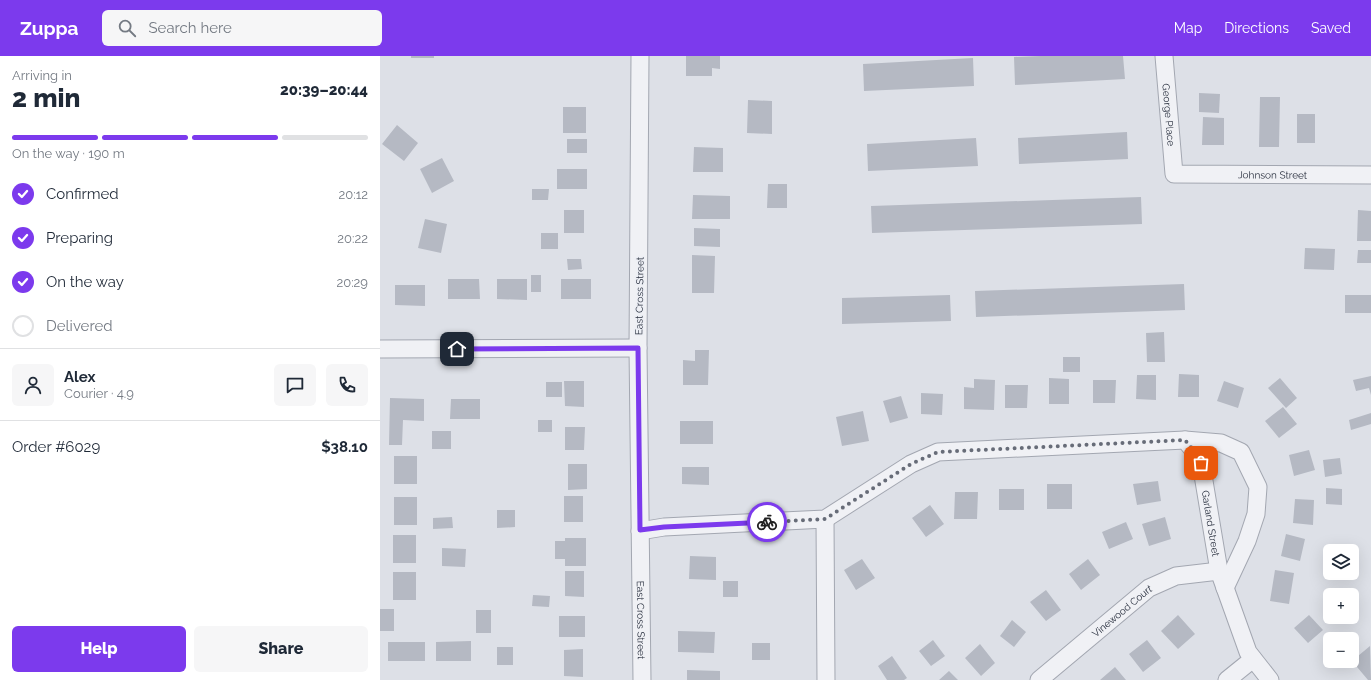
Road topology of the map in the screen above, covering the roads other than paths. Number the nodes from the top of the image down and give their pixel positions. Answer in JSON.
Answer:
{"nodes":[{"id":1,"x":640,"y":56,"type":"edge"},
{"id":2,"x":1164,"y":56,"type":"edge"},
{"id":3,"x":1174,"y":174,"type":"joint"},
{"id":4,"x":1371,"y":175,"type":"edge"},
{"id":5,"x":638,"y":348,"type":"junction"},
{"id":6,"x":380,"y":349,"type":"edge"},
{"id":7,"x":1185,"y":440,"type":"junction"},
{"id":8,"x":825,"y":519,"type":"junction"},
{"id":9,"x":640,"y":530,"type":"junction"},
{"id":10,"x":1219,"y":571,"type":"junction"},
{"id":11,"x":1225,"y":588,"type":"junction"},
{"id":12,"x":1253,"y":659,"type":"junction"},
{"id":13,"x":642,"y":680,"type":"edge"},
{"id":14,"x":826,"y":680,"type":"edge"},
{"id":15,"x":1039,"y":680,"type":"edge"},
{"id":16,"x":1227,"y":680,"type":"edge"},
{"id":17,"x":1270,"y":680,"type":"edge"}],
"edges":[{"from":1,"to":5,"type":"street","name":"East Cross Street"},
{"from":2,"to":3,"type":"street","name":"George Place"},
{"from":3,"to":4,"type":"street","name":"Johnson Street"},
{"from":5,"to":6,"type":"street"},
{"from":5,"to":9,"type":"street","name":"East Cross Street"},
{"from":7,"to":8,"type":"street"},
{"from":7,"to":10,"type":"street","name":"Garland Street"},
{"from":7,"to":11,"type":"street"},
{"from":8,"to":9,"type":"street"},
{"from":8,"to":14,"type":"street"},
{"from":9,"to":13,"type":"street","name":"East Cross Street"},
{"from":10,"to":11,"type":"street","name":"Garland Street"},
{"from":10,"to":15,"type":"street","name":"Vinewood Court"},
{"from":11,"to":12,"type":"street","name":"Garland Street"},
{"from":12,"to":16,"type":"street"},
{"from":12,"to":17,"type":"street","name":"Garland Street"}]}
